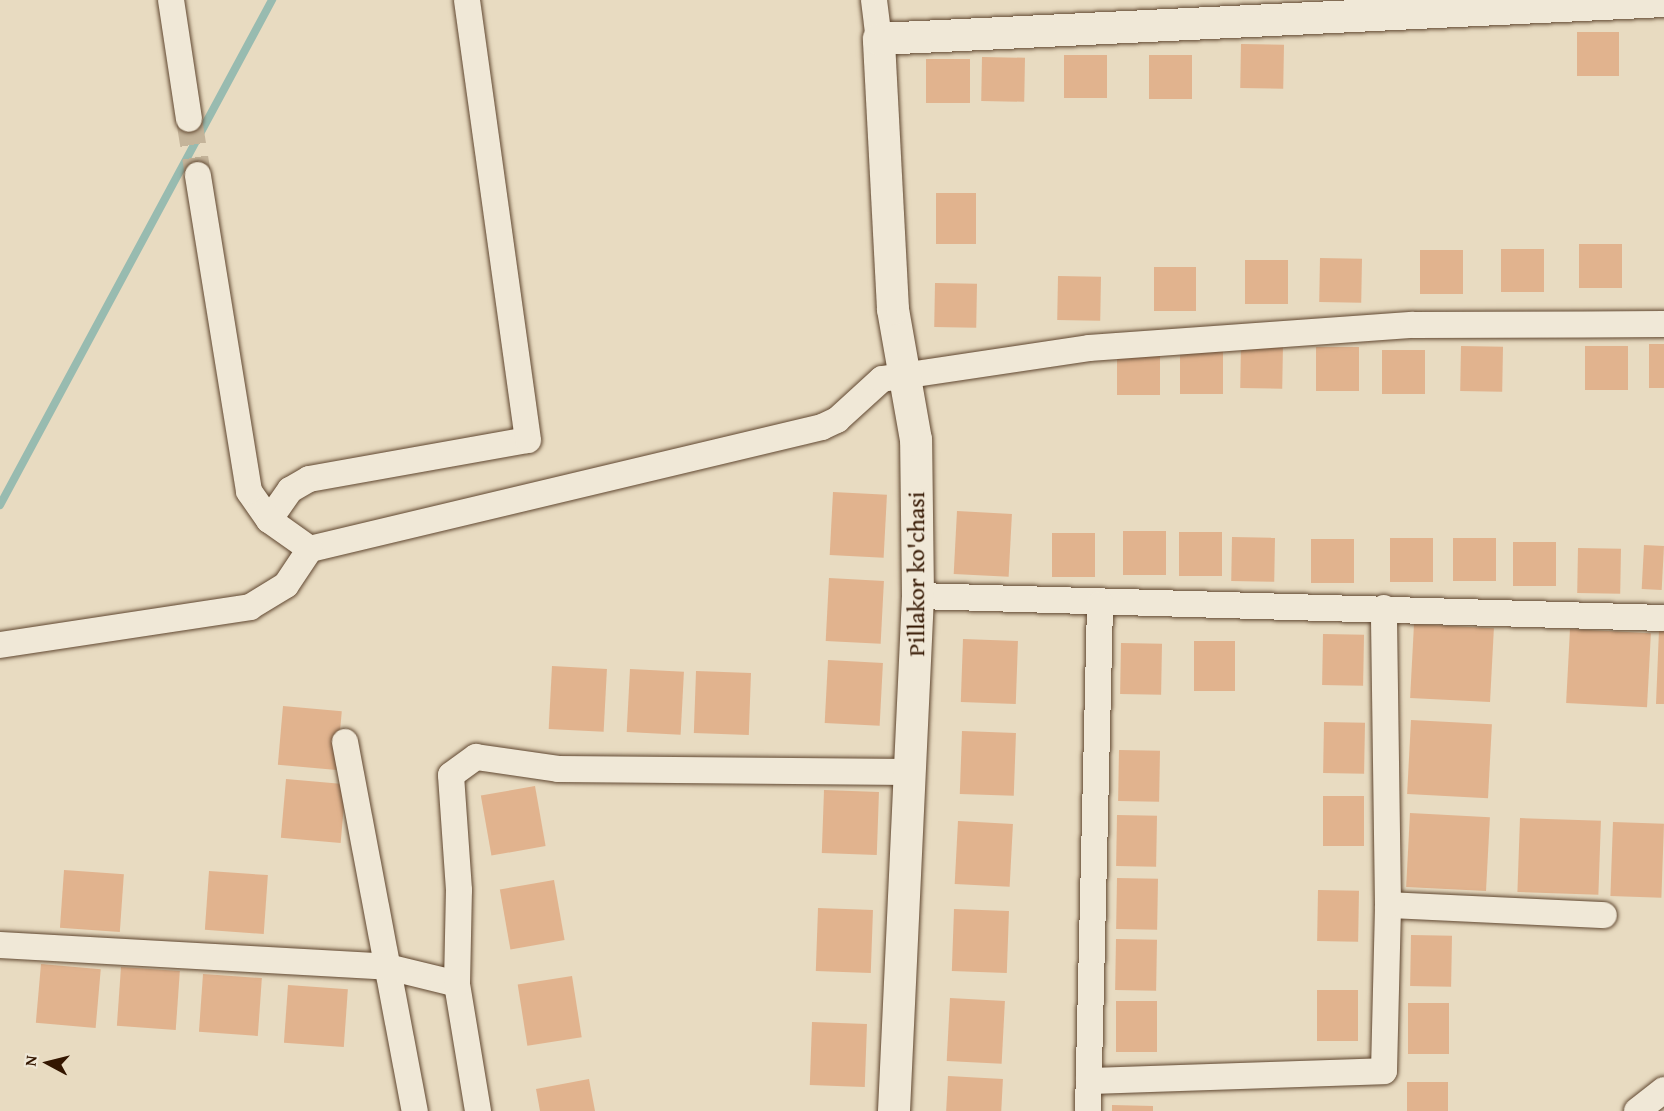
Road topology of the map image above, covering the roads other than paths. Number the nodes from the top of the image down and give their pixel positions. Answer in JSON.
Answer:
{"nodes":[{"id":1,"x":171,"y":0,"type":"edge"},
{"id":2,"x":467,"y":0,"type":"edge"},
{"id":3,"x":874,"y":0,"type":"edge"},
{"id":4,"x":1664,"y":1,"type":"edge"},
{"id":5,"x":879,"y":39,"type":"junction"},
{"id":6,"x":189,"y":119,"type":"tunnel mouth"},
{"id":7,"x":198,"y":175,"type":"tunnel mouth"},
{"id":8,"x":1664,"y":324,"type":"edge"},
{"id":9,"x":908,"y":375,"type":"junction"},
{"id":10,"x":269,"y":520,"type":"junction"},
{"id":11,"x":310,"y":549,"type":"junction"},
{"id":12,"x":918,"y":596,"type":"junction"},
{"id":13,"x":1100,"y":604,"type":"junction"},
{"id":14,"x":1384,"y":609,"type":"junction"},
{"id":15,"x":1664,"y":618,"type":"edge"},
{"id":16,"x":0,"y":645,"type":"edge"},
{"id":17,"x":345,"y":742,"type":"dead end"},
{"id":18,"x":910,"y":772,"type":"junction"},
{"id":19,"x":1388,"y":905,"type":"junction"},
{"id":20,"x":1605,"y":915,"type":"dead end"},
{"id":21,"x":0,"y":945,"type":"edge"},
{"id":22,"x":388,"y":967,"type":"junction"},
{"id":23,"x":457,"y":984,"type":"junction"},
{"id":24,"x":1089,"y":1082,"type":"junction"},
{"id":25,"x":1664,"y":1089,"type":"edge"},
{"id":26,"x":415,"y":1111,"type":"edge"},
{"id":27,"x":477,"y":1111,"type":"edge"},
{"id":28,"x":894,"y":1111,"type":"edge"},
{"id":29,"x":1088,"y":1111,"type":"edge"},
{"id":30,"x":1637,"y":1111,"type":"edge"}],
"edges":[{"from":1,"to":6,"type":"street"},
{"from":2,"to":10,"type":"street"},
{"from":3,"to":5,"type":"street"},
{"from":4,"to":5,"type":"street"},
{"from":5,"to":9,"type":"street","name":"Pillakor ko'chasi"},
{"from":7,"to":10,"type":"street"},
{"from":8,"to":9,"type":"street"},
{"from":9,"to":11,"type":"street"},
{"from":9,"to":12,"type":"street","name":"Pillakor ko'chasi"},
{"from":10,"to":11,"type":"street"},
{"from":11,"to":16,"type":"street"},
{"from":12,"to":13,"type":"street"},
{"from":12,"to":18,"type":"street","name":"Pillakor ko'chasi"},
{"from":13,"to":14,"type":"street"},
{"from":13,"to":24,"type":"street"},
{"from":14,"to":15,"type":"street"},
{"from":14,"to":19,"type":"street"},
{"from":17,"to":22,"type":"street"},
{"from":18,"to":23,"type":"street"},
{"from":18,"to":28,"type":"street","name":"Pillakor ko'chasi"},
{"from":19,"to":20,"type":"street"},
{"from":19,"to":24,"type":"street"},
{"from":21,"to":22,"type":"street"},
{"from":22,"to":23,"type":"street"},
{"from":22,"to":26,"type":"street"},
{"from":23,"to":27,"type":"street"},
{"from":24,"to":29,"type":"street"},
{"from":25,"to":30,"type":"street"}]}
